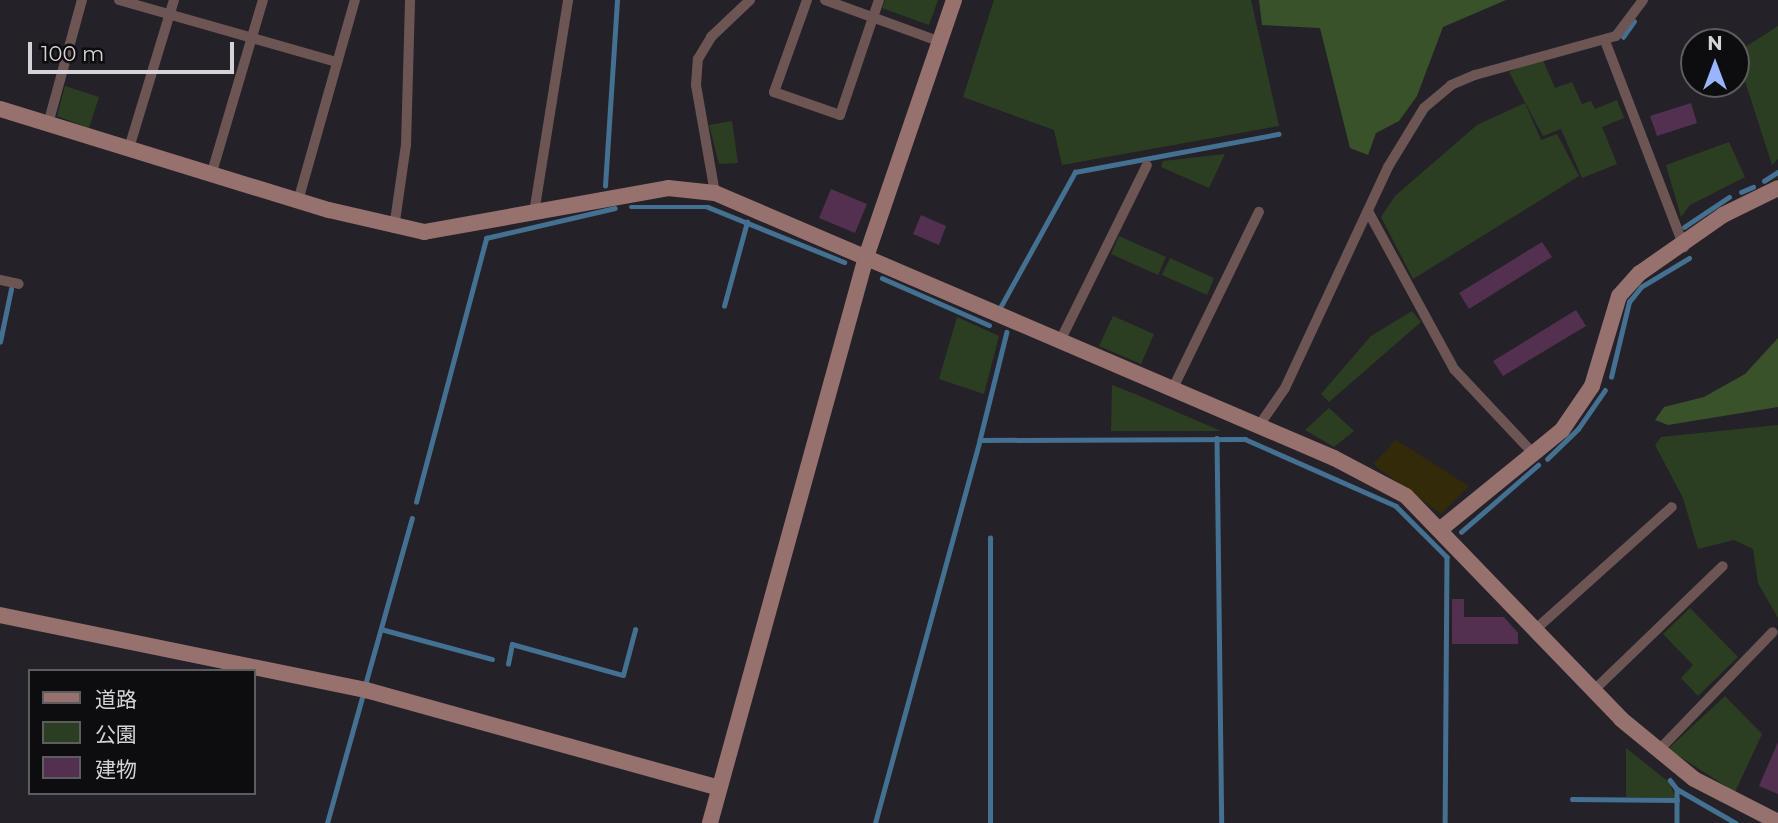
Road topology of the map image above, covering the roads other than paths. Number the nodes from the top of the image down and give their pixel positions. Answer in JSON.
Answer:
{"nodes":[{"id":1,"x":82,"y":0,"type":"edge"},
{"id":2,"x":119,"y":0,"type":"edge"},
{"id":3,"x":174,"y":0,"type":"edge"},
{"id":4,"x":263,"y":0,"type":"edge"},
{"id":5,"x":355,"y":0,"type":"edge"},
{"id":6,"x":410,"y":0,"type":"edge"},
{"id":7,"x":568,"y":0,"type":"edge"},
{"id":8,"x":750,"y":0,"type":"edge"},
{"id":9,"x":807,"y":0,"type":"edge"},
{"id":10,"x":825,"y":0,"type":"edge"},
{"id":11,"x":879,"y":0,"type":"edge"},
{"id":12,"x":954,"y":0,"type":"edge"},
{"id":13,"x":1643,"y":0,"type":"edge"},
{"id":14,"x":170,"y":15,"type":"junction"},
{"id":15,"x":874,"y":17,"type":"junction"},
{"id":16,"x":252,"y":37,"type":"junction"},
{"id":17,"x":938,"y":41,"type":"junction"},
{"id":18,"x":1605,"y":41,"type":"junction"},
{"id":19,"x":337,"y":62,"type":"junction"},
{"id":20,"x":0,"y":109,"type":"edge"},
{"id":21,"x":48,"y":124,"type":"junction"},
{"id":22,"x":130,"y":148,"type":"junction"},
{"id":23,"x":1147,"y":165,"type":"dead end"},
{"id":24,"x":212,"y":172,"type":"junction"},
{"id":25,"x":1778,"y":188,"type":"edge"},
{"id":26,"x":715,"y":193,"type":"junction"},
{"id":27,"x":298,"y":201,"type":"junction"},
{"id":28,"x":1259,"y":212,"type":"dead end"},
{"id":29,"x":534,"y":213,"type":"junction"},
{"id":30,"x":1369,"y":214,"type":"junction"},
{"id":31,"x":394,"y":228,"type":"junction"},
{"id":32,"x":1684,"y":247,"type":"junction"},
{"id":33,"x":866,"y":257,"type":"junction"},
{"id":34,"x":0,"y":280,"type":"edge"},
{"id":35,"x":19,"y":284,"type":"dead end"},
{"id":36,"x":1060,"y":341,"type":"junction"},
{"id":37,"x":1173,"y":388,"type":"junction"},
{"id":38,"x":1258,"y":427,"type":"junction"},
{"id":39,"x":1533,"y":453,"type":"junction"},
{"id":40,"x":1672,"y":507,"type":"dead end"},
{"id":41,"x":1442,"y":528,"type":"junction"},
{"id":42,"x":1723,"y":566,"type":"dead end"},
{"id":43,"x":0,"y":615,"type":"edge"},
{"id":44,"x":1537,"y":628,"type":"junction"},
{"id":45,"x":1773,"y":632,"type":"dead end"},
{"id":46,"x":1593,"y":691,"type":"junction"},
{"id":47,"x":1658,"y":751,"type":"junction"},
{"id":48,"x":719,"y":788,"type":"junction"},
{"id":49,"x":1778,"y":822,"type":"edge"},
{"id":50,"x":710,"y":823,"type":"edge"}],
"edges":[{"from":1,"to":21,"type":"street"},
{"from":2,"to":14,"type":"street"},
{"from":3,"to":14,"type":"street"},
{"from":4,"to":16,"type":"street"},
{"from":5,"to":19,"type":"street"},
{"from":6,"to":31,"type":"street"},
{"from":7,"to":29,"type":"street"},
{"from":8,"to":26,"type":"street"},
{"from":9,"to":15,"type":"street"},
{"from":10,"to":15,"type":"street"},
{"from":11,"to":15,"type":"street"},
{"from":12,"to":17,"type":"street"},
{"from":13,"to":18,"type":"street"},
{"from":14,"to":16,"type":"street"},
{"from":14,"to":22,"type":"street"},
{"from":15,"to":17,"type":"street"},
{"from":16,"to":19,"type":"street"},
{"from":16,"to":24,"type":"street"},
{"from":17,"to":33,"type":"street"},
{"from":18,"to":30,"type":"street"},
{"from":18,"to":32,"type":"street"},
{"from":19,"to":27,"type":"street"},
{"from":20,"to":21,"type":"street"},
{"from":21,"to":22,"type":"street"},
{"from":22,"to":24,"type":"street"},
{"from":23,"to":36,"type":"street"},
{"from":24,"to":27,"type":"street"},
{"from":25,"to":32,"type":"street"},
{"from":26,"to":29,"type":"street"},
{"from":26,"to":33,"type":"street"},
{"from":27,"to":31,"type":"street"},
{"from":28,"to":37,"type":"street"},
{"from":29,"to":31,"type":"street"},
{"from":30,"to":38,"type":"street"},
{"from":30,"to":39,"type":"street"},
{"from":32,"to":39,"type":"street"},
{"from":33,"to":36,"type":"street"},
{"from":33,"to":48,"type":"street"},
{"from":34,"to":35,"type":"street"},
{"from":36,"to":37,"type":"street"},
{"from":37,"to":38,"type":"street"},
{"from":38,"to":41,"type":"street"},
{"from":39,"to":41,"type":"street"},
{"from":40,"to":44,"type":"street"},
{"from":41,"to":44,"type":"street"},
{"from":42,"to":46,"type":"street"},
{"from":43,"to":48,"type":"street"},
{"from":44,"to":46,"type":"street"},
{"from":45,"to":47,"type":"street"},
{"from":46,"to":47,"type":"street"},
{"from":47,"to":49,"type":"street"},
{"from":48,"to":50,"type":"street"}]}
